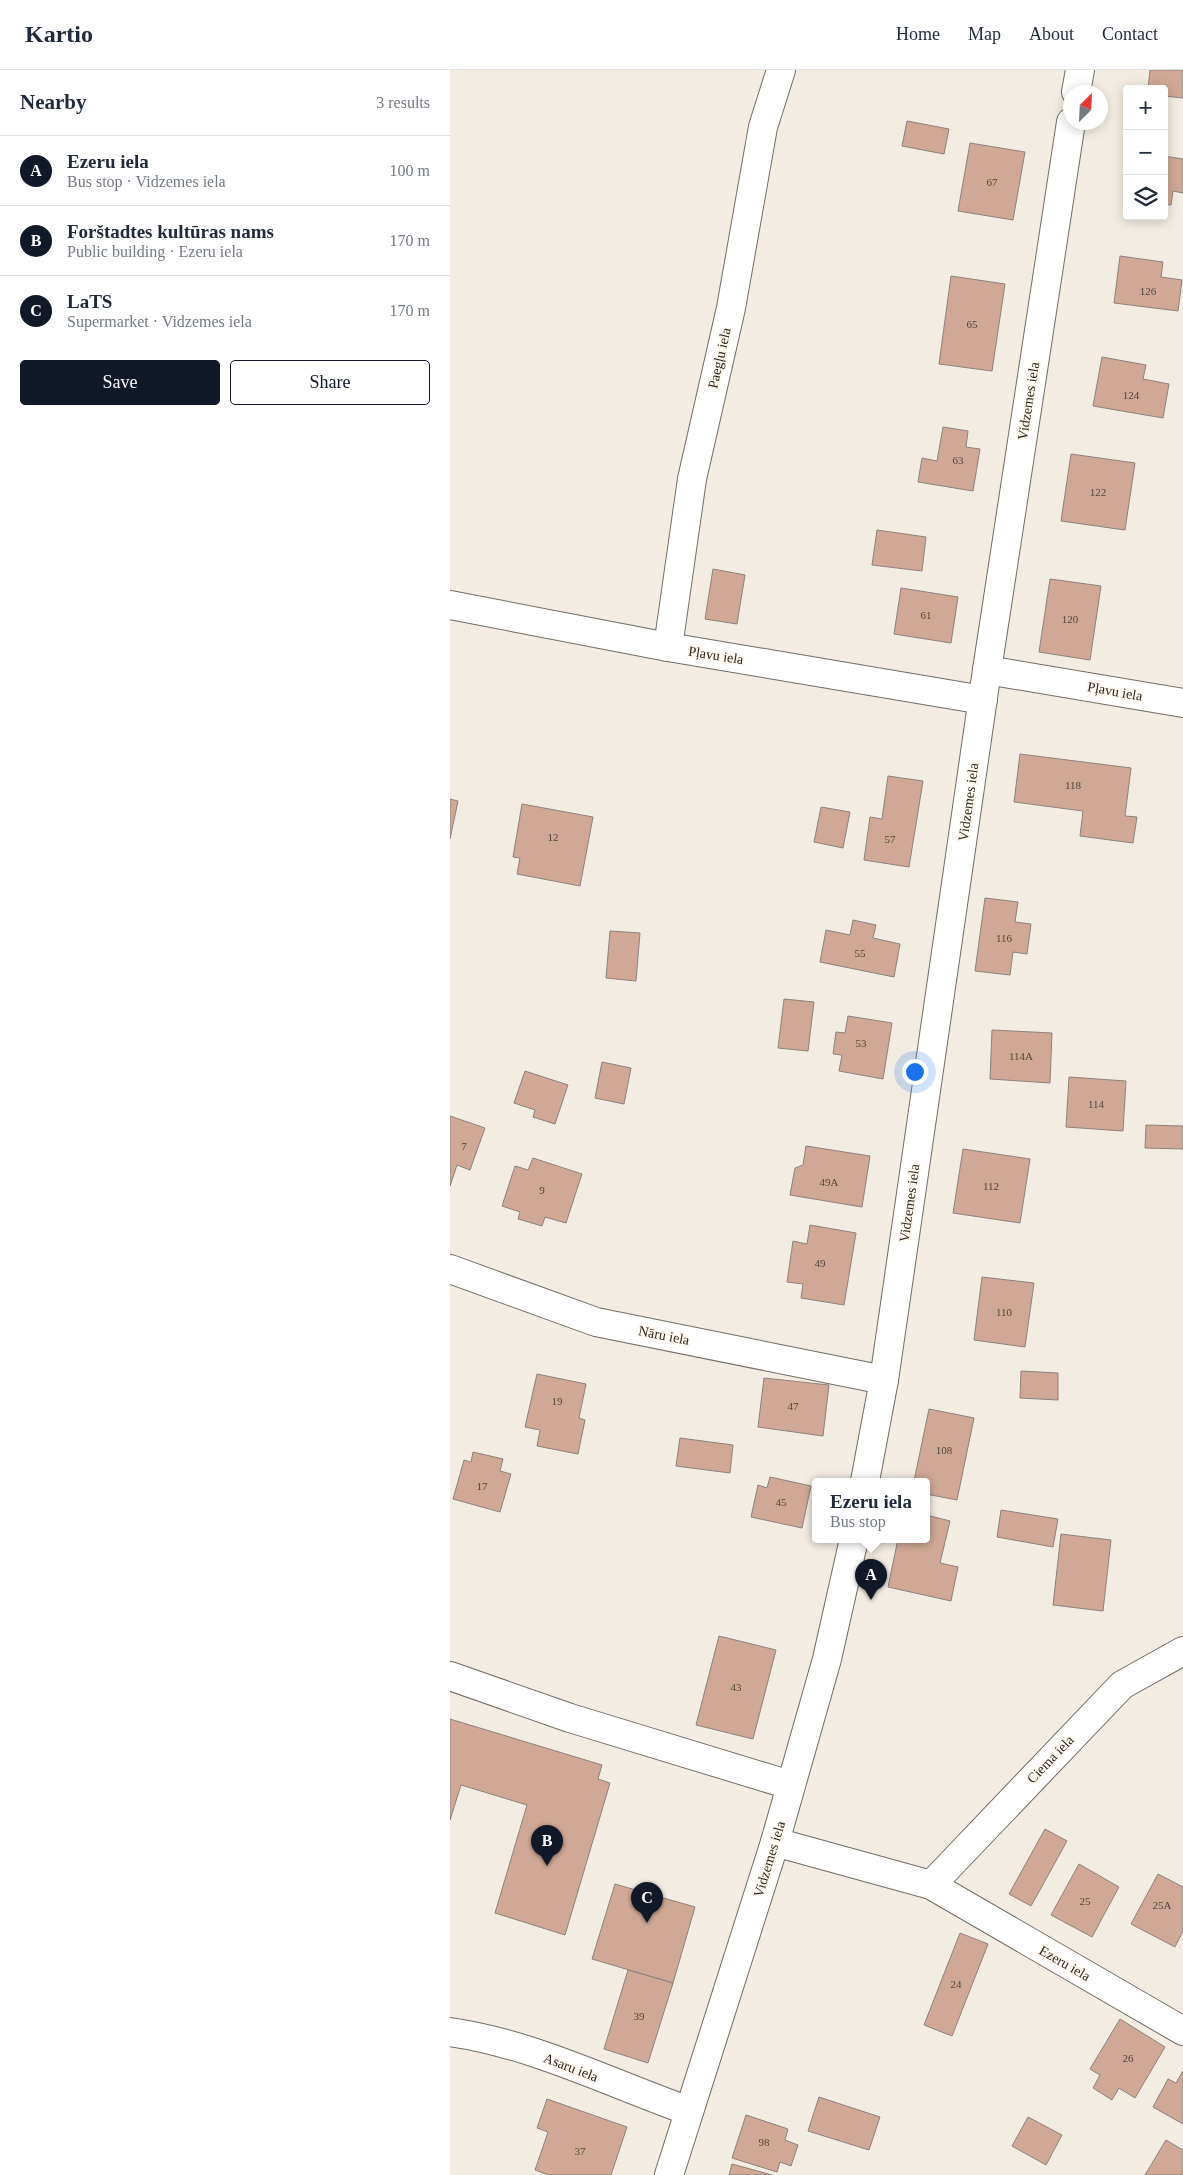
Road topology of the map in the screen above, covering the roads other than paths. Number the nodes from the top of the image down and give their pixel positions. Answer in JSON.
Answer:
{"nodes":[{"id":1,"x":781,"y":70,"type":"edge"},
{"id":2,"x":1080,"y":70,"type":"edge"},
{"id":3,"x":1077,"y":85,"type":"edge"},
{"id":4,"x":1070,"y":130,"type":"edge"},
{"id":5,"x":450,"y":605,"type":"edge"},
{"id":6,"x":668,"y":647,"type":"junction"},
{"id":7,"x":987,"y":670,"type":"junction"},
{"id":8,"x":983,"y":700,"type":"junction"},
{"id":9,"x":1183,"y":703,"type":"edge"},
{"id":10,"x":450,"y":1269,"type":"edge"},
{"id":11,"x":884,"y":1380,"type":"junction"},
{"id":12,"x":866,"y":1478,"type":"edge"},
{"id":13,"x":853,"y":1543,"type":"edge"},
{"id":14,"x":1183,"y":1651,"type":"edge"},
{"id":15,"x":450,"y":1676,"type":"edge"},
{"id":16,"x":790,"y":1785,"type":"junction"},
{"id":17,"x":775,"y":1842,"type":"junction"},
{"id":18,"x":931,"y":1885,"type":"junction"},
{"id":19,"x":1183,"y":2031,"type":"edge"},
{"id":20,"x":450,"y":2032,"type":"edge"},
{"id":21,"x":689,"y":2111,"type":"junction"},
{"id":22,"x":669,"y":2175,"type":"edge"}],
"edges":[{"from":1,"to":6,"type":"street","name":"Paegļu iela"},
{"from":2,"to":3,"type":"street"},
{"from":4,"to":7,"type":"street","name":"Vidzemes iela"},
{"from":5,"to":6,"type":"street","name":"Pļavu iela"},
{"from":6,"to":8,"type":"street","name":"Pļavu iela"},
{"from":7,"to":8,"type":"street","name":"Vidzemes iela"},
{"from":7,"to":9,"type":"street","name":"Pļavu iela"},
{"from":8,"to":11,"type":"street","name":"Vidzemes iela"},
{"from":10,"to":11,"type":"street","name":"Nāru iela"},
{"from":11,"to":12,"type":"street","name":"Vidzemes iela"},
{"from":13,"to":16,"type":"street","name":"Vidzemes iela"},
{"from":14,"to":18,"type":"street","name":"Ciema iela"},
{"from":15,"to":16,"type":"street"},
{"from":16,"to":17,"type":"street","name":"Vidzemes iela"},
{"from":17,"to":18,"type":"street","name":"Ezeru iela"},
{"from":17,"to":21,"type":"street","name":"Vidzemes iela"},
{"from":18,"to":19,"type":"street","name":"Ezeru iela"},
{"from":20,"to":21,"type":"street","name":"Asaru iela"},
{"from":21,"to":22,"type":"street","name":"Vidzemes iela"}]}
